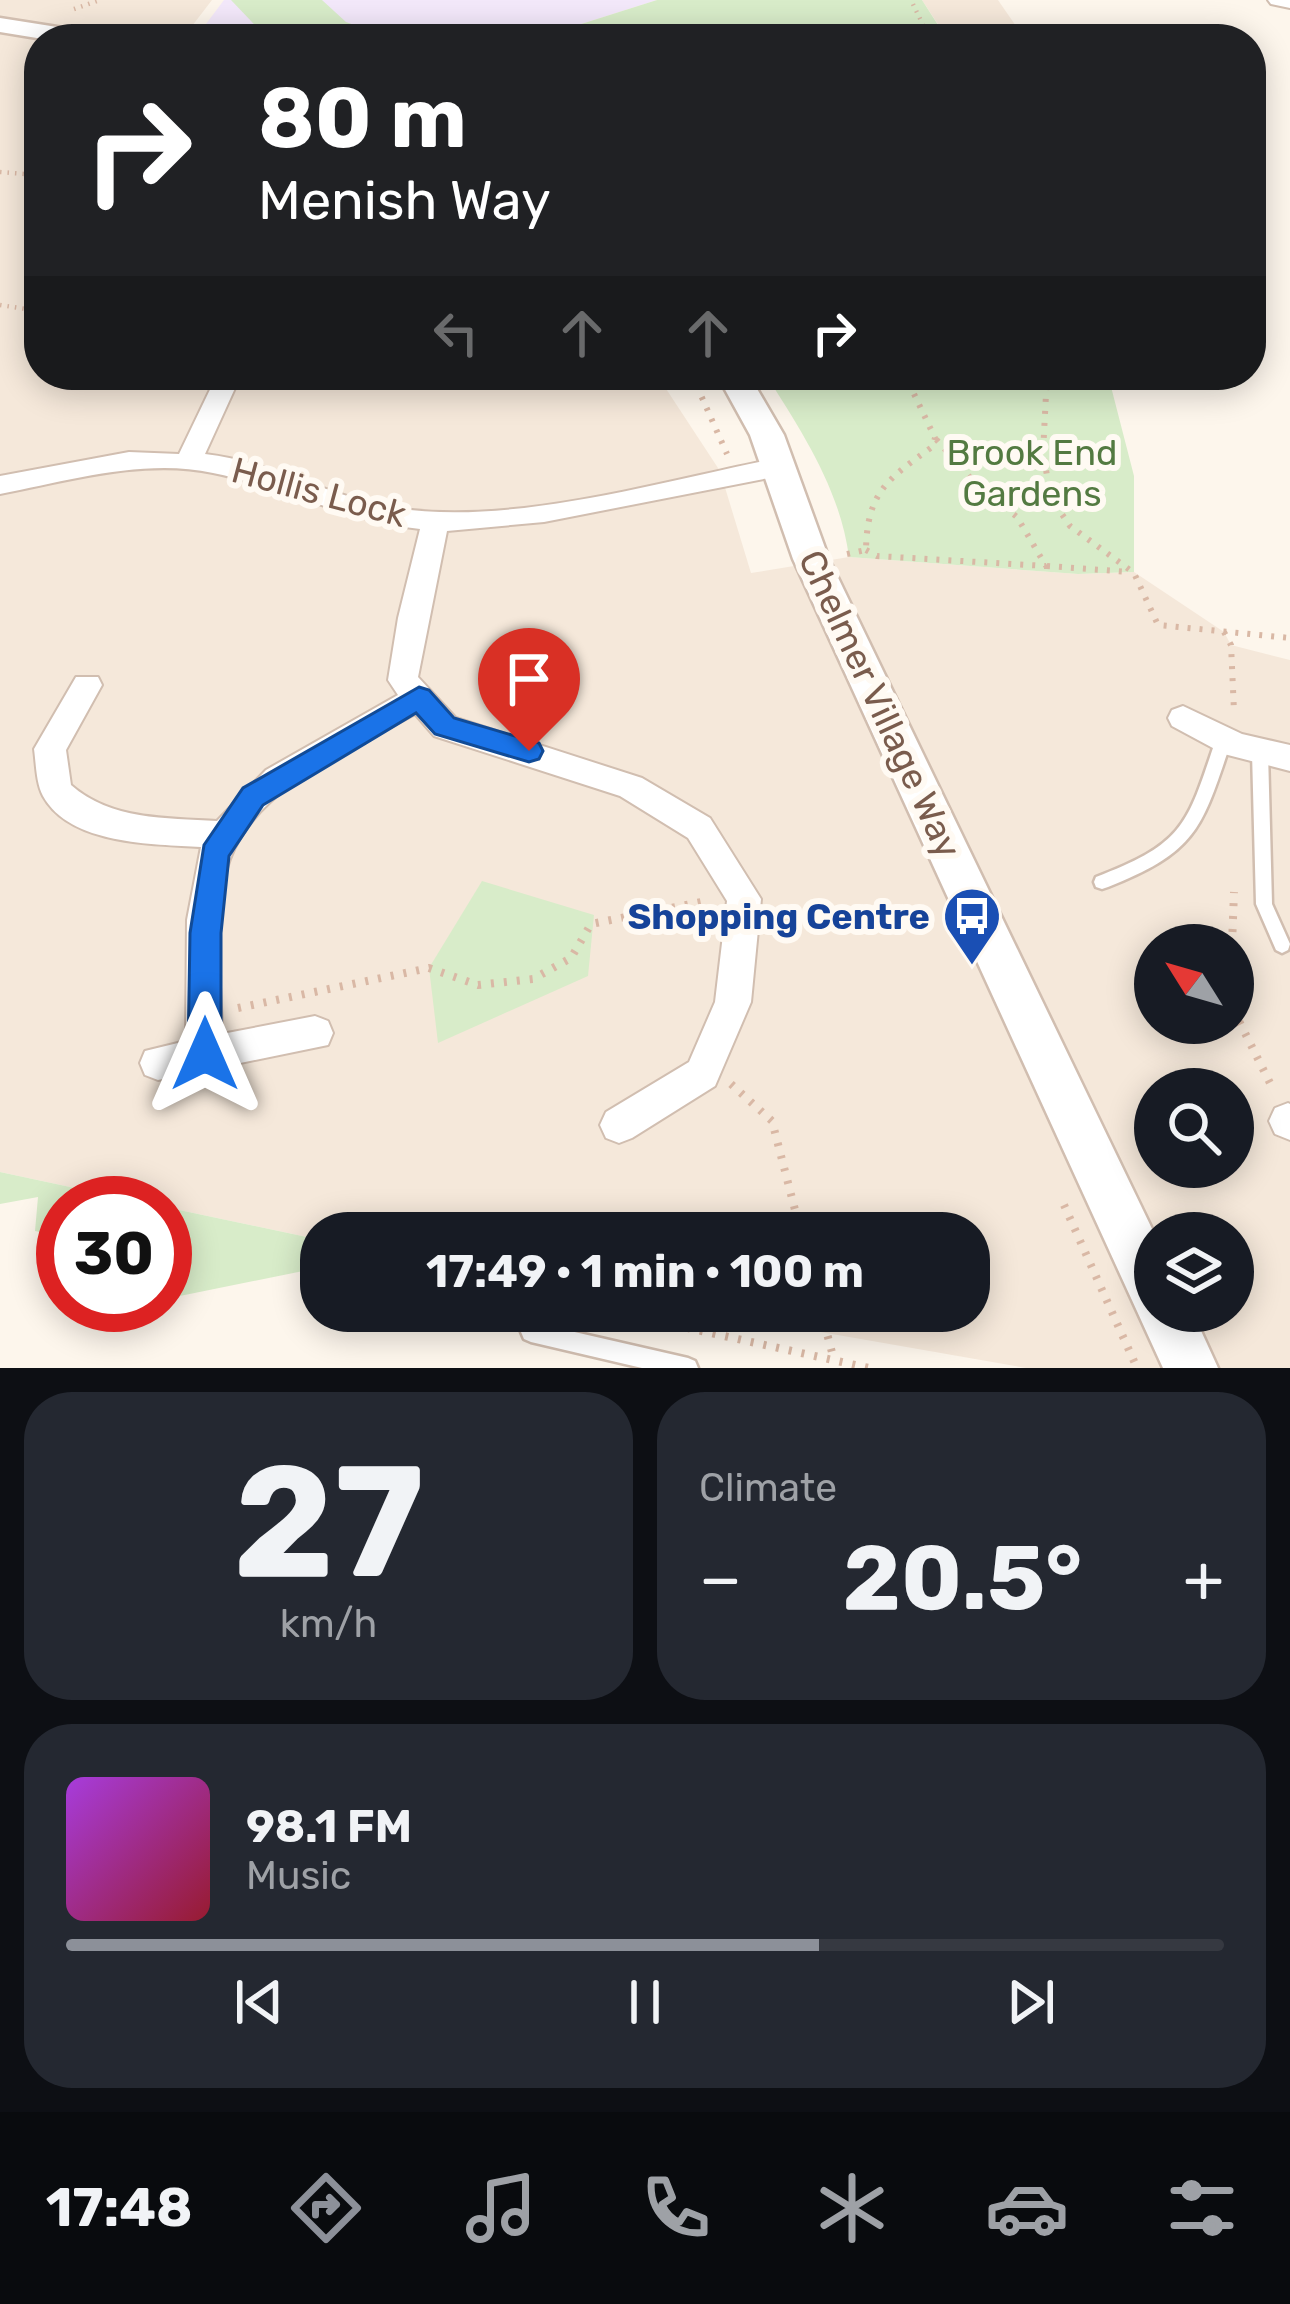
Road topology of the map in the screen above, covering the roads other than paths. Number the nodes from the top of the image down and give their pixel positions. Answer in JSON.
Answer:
{"nodes":[{"id":1,"x":1277,"y":0,"type":"edge"},
{"id":2,"x":1290,"y":3,"type":"edge"},
{"id":3,"x":222,"y":390,"type":"edge"},
{"id":4,"x":740,"y":390,"type":"edge"},
{"id":5,"x":188,"y":463,"type":"junction"},
{"id":6,"x":779,"y":467,"type":"junction"},
{"id":7,"x":0,"y":485,"type":"edge"},
{"id":8,"x":436,"y":521,"type":"junction"},
{"id":9,"x":87,"y":685,"type":"dead end"},
{"id":10,"x":419,"y":698,"type":"junction"},
{"id":11,"x":1183,"y":718,"type":"dead end"},
{"id":12,"x":1223,"y":739,"type":"junction"},
{"id":13,"x":1275,"y":755,"type":"edge"},
{"id":14,"x":227,"y":835,"type":"junction"},
{"id":15,"x":1102,"y":882,"type":"dead end"},
{"id":16,"x":1282,"y":945,"type":"dead end"},
{"id":17,"x":315,"y":1033,"type":"dead end"},
{"id":18,"x":205,"y":1054,"type":"junction"},
{"id":19,"x":158,"y":1063,"type":"dead end"},
{"id":20,"x":619,"y":1125,"type":"dead end"},
{"id":21,"x":1134,"y":1247,"type":"edge"},
{"id":22,"x":531,"y":1332,"type":"dead end"},
{"id":23,"x":1174,"y":1332,"type":"edge"},
{"id":24,"x":688,"y":1368,"type":"edge"},
{"id":25,"x":1191,"y":1368,"type":"edge"}],
"edges":[{"from":1,"to":2,"type":"street"},
{"from":3,"to":5,"type":"street"},
{"from":4,"to":6,"type":"street","name":"Chelmer Village Way"},
{"from":5,"to":7,"type":"street","name":"Hollis Lock"},
{"from":5,"to":8,"type":"street","name":"Hollis Lock"},
{"from":6,"to":8,"type":"street","name":"Hollis Lock"},
{"from":6,"to":21,"type":"street","name":"Chelmer Village Way"},
{"from":8,"to":10,"type":"street"},
{"from":9,"to":14,"type":"street"},
{"from":10,"to":14,"type":"street"},
{"from":10,"to":20,"type":"street"},
{"from":11,"to":12,"type":"street"},
{"from":12,"to":13,"type":"street"},
{"from":12,"to":15,"type":"lane"},
{"from":13,"to":16,"type":"lane"},
{"from":14,"to":18,"type":"street"},
{"from":17,"to":18,"type":"street"},
{"from":18,"to":19,"type":"street"},
{"from":22,"to":24,"type":"lane"},
{"from":23,"to":25,"type":"street"}]}
